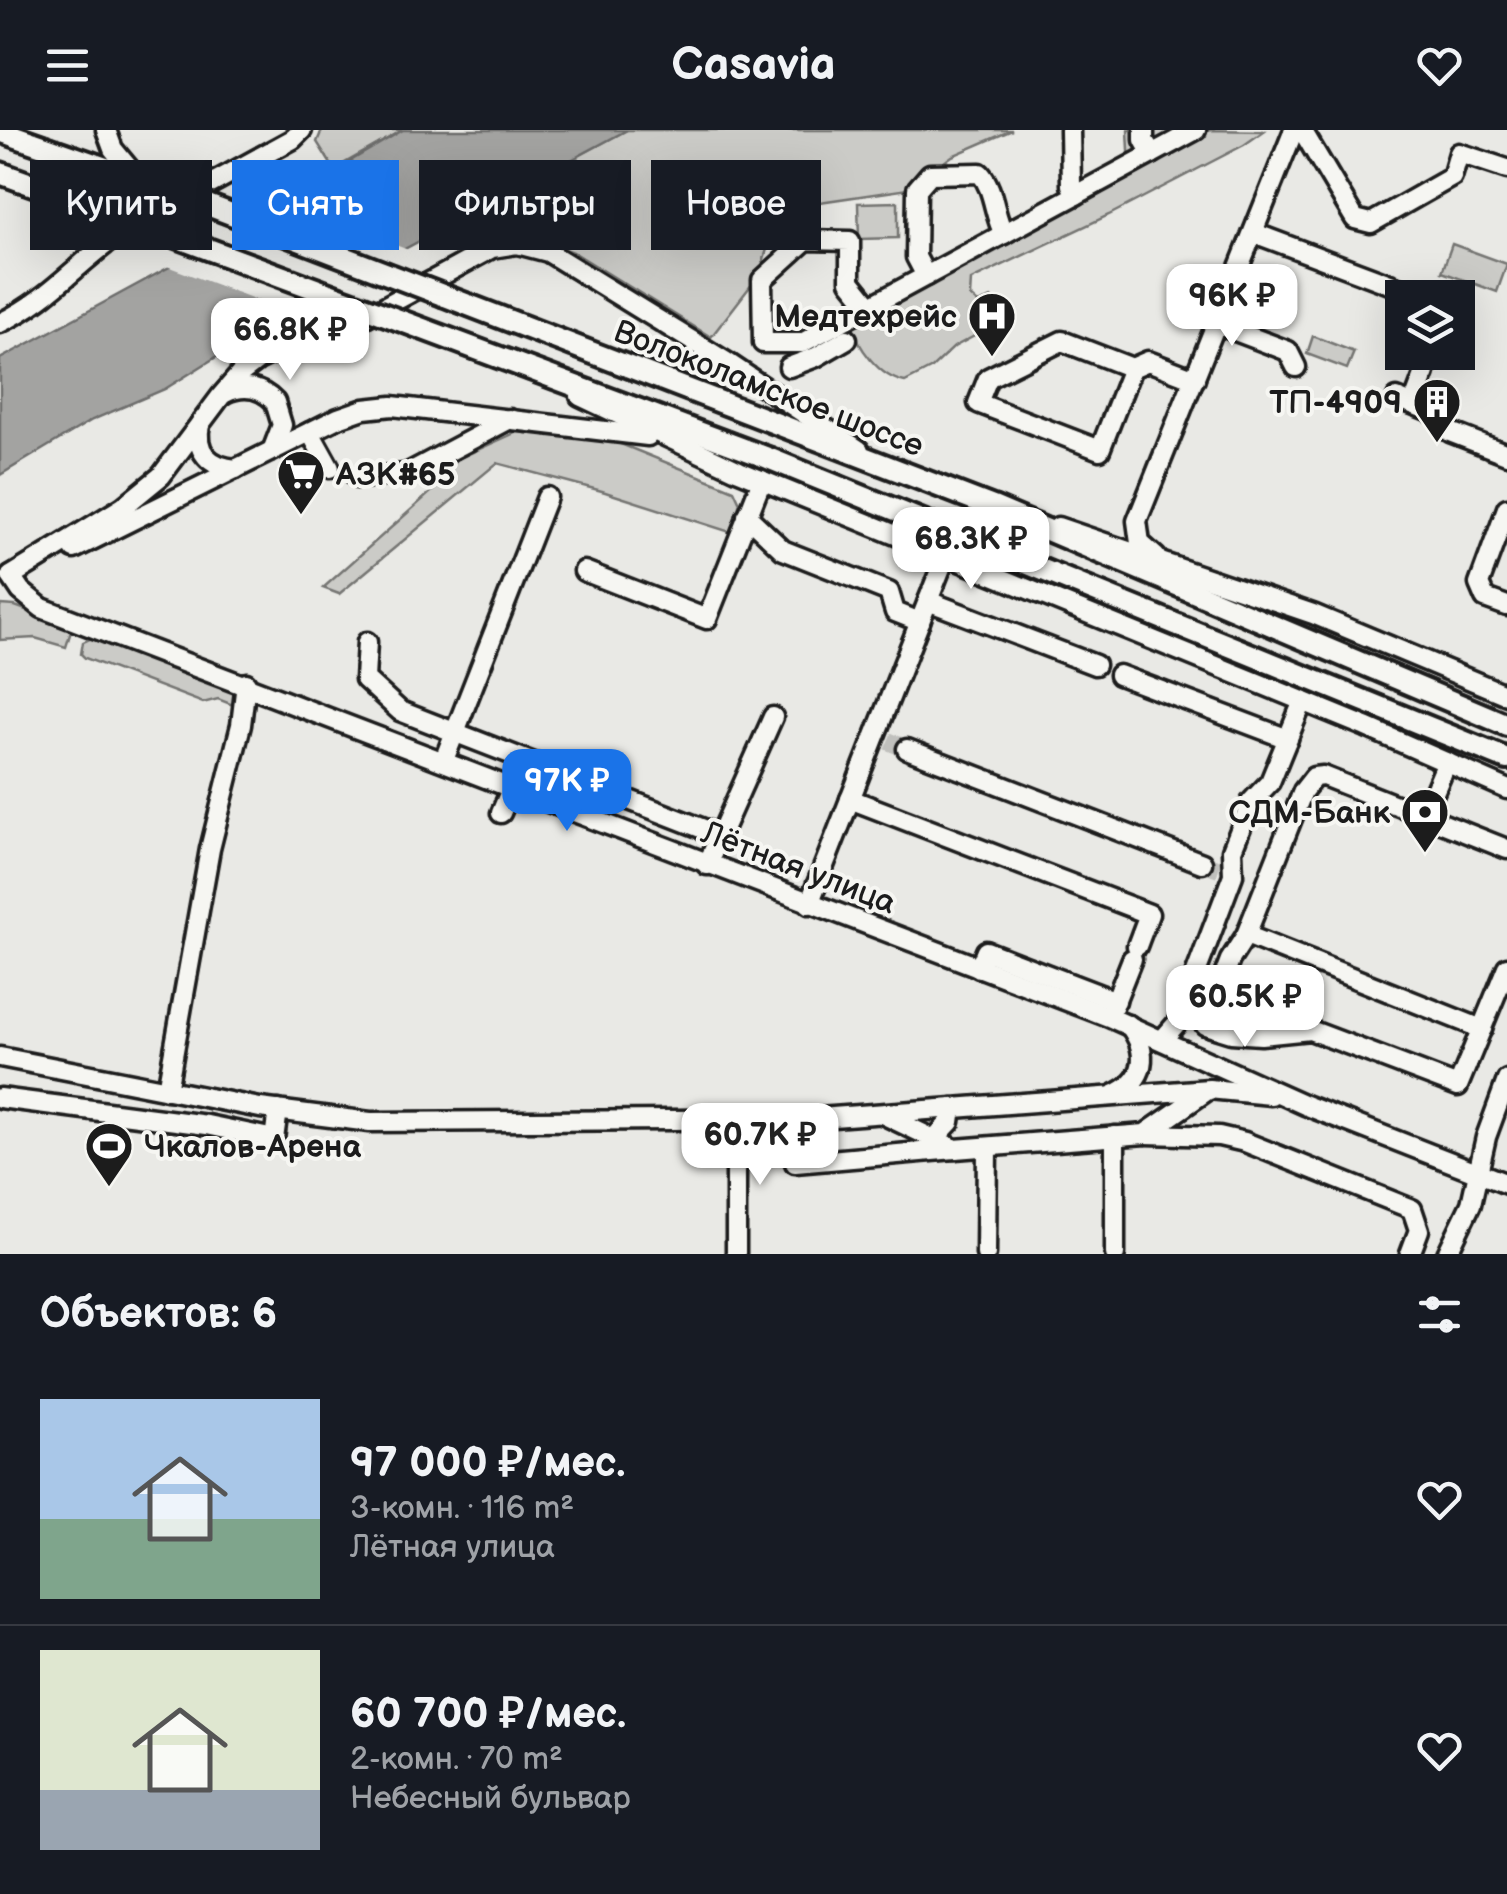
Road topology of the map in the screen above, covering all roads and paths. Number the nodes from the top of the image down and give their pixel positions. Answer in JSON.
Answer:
{"nodes":[{"id":1,"x":31,"y":130,"type":"edge"},
{"id":2,"x":106,"y":130,"type":"edge"},
{"id":3,"x":302,"y":130,"type":"edge"},
{"id":4,"x":1070,"y":130,"type":"edge"},
{"id":5,"x":1144,"y":130,"type":"edge"},
{"id":6,"x":1196,"y":130,"type":"edge"},
{"id":7,"x":1299,"y":131,"type":"edge"},
{"id":8,"x":3,"y":132,"type":"edge"},
{"id":9,"x":1152,"y":154,"type":"junction"},
{"id":10,"x":82,"y":160,"type":"edge"},
{"id":11,"x":121,"y":160,"type":"edge"},
{"id":12,"x":1507,"y":168,"type":"edge"},
{"id":13,"x":5,"y":178,"type":"edge"},
{"id":14,"x":1076,"y":195,"type":"junction"},
{"id":15,"x":212,"y":207,"type":"edge"},
{"id":16,"x":1254,"y":233,"type":"junction"},
{"id":17,"x":1004,"y":234,"type":"junction"},
{"id":18,"x":926,"y":276,"type":"junction"},
{"id":19,"x":1385,"y":282,"type":"edge"},
{"id":20,"x":870,"y":306,"type":"junction"},
{"id":21,"x":0,"y":323,"type":"edge"},
{"id":22,"x":1217,"y":324,"type":"junction"},
{"id":23,"x":848,"y":339,"type":"dead end"},
{"id":24,"x":522,"y":366,"type":"junction"},
{"id":25,"x":1296,"y":367,"type":"dead end"},
{"id":26,"x":1132,"y":368,"type":"junction"},
{"id":27,"x":1425,"y":370,"type":"edge"},
{"id":28,"x":1195,"y":379,"type":"junction"},
{"id":29,"x":220,"y":396,"type":"junction"},
{"id":30,"x":778,"y":396,"type":"junction"},
{"id":31,"x":510,"y":419,"type":"junction"},
{"id":32,"x":200,"y":424,"type":"junction"},
{"id":33,"x":310,"y":432,"type":"junction"},
{"id":34,"x":691,"y":448,"type":"junction"},
{"id":35,"x":272,"y":452,"type":"junction"},
{"id":36,"x":1507,"y":454,"type":"edge"},
{"id":37,"x":874,"y":460,"type":"junction"},
{"id":38,"x":330,"y":468,"type":"dead end"},
{"id":39,"x":238,"y":469,"type":"junction"},
{"id":40,"x":357,"y":478,"type":"dead end"},
{"id":41,"x":762,"y":480,"type":"junction"},
{"id":42,"x":547,"y":497,"type":"dead end"},
{"id":43,"x":994,"y":507,"type":"junction"},
{"id":44,"x":1507,"y":508,"type":"edge"},
{"id":45,"x":748,"y":516,"type":"junction"},
{"id":46,"x":1138,"y":521,"type":"junction"},
{"id":47,"x":1094,"y":538,"type":"junction"},
{"id":48,"x":946,"y":555,"type":"junction"},
{"id":49,"x":1162,"y":561,"type":"junction"},
{"id":50,"x":584,"y":571,"type":"dead end"},
{"id":51,"x":6,"y":579,"type":"edge"},
{"id":52,"x":928,"y":601,"type":"junction"},
{"id":53,"x":1507,"y":606,"type":"edge"},
{"id":54,"x":920,"y":622,"type":"junction"},
{"id":55,"x":367,"y":642,"type":"dead end"},
{"id":56,"x":1095,"y":665,"type":"dead end"},
{"id":57,"x":1119,"y":674,"type":"dead end"},
{"id":58,"x":246,"y":684,"type":"junction"},
{"id":59,"x":1507,"y":696,"type":"edge"},
{"id":60,"x":1303,"y":701,"type":"junction"},
{"id":61,"x":773,"y":717,"type":"dead end"},
{"id":62,"x":1507,"y":725,"type":"edge"},
{"id":63,"x":456,"y":732,"type":"junction"},
{"id":64,"x":1288,"y":739,"type":"junction"},
{"id":65,"x":907,"y":749,"type":"tunnel mouth"},
{"id":66,"x":1507,"y":758,"type":"edge"},
{"id":67,"x":444,"y":760,"type":"junction"},
{"id":68,"x":1447,"y":762,"type":"junction"},
{"id":69,"x":512,"y":787,"type":"junction"},
{"id":70,"x":1507,"y":789,"type":"edge"},
{"id":71,"x":850,"y":799,"type":"junction"},
{"id":72,"x":501,"y":813,"type":"dead end"},
{"id":73,"x":1424,"y":816,"type":"junction"},
{"id":74,"x":719,"y":835,"type":"junction"},
{"id":75,"x":1507,"y":848,"type":"edge"},
{"id":76,"x":707,"y":865,"type":"junction"},
{"id":77,"x":1218,"y":869,"type":"junction"},
{"id":78,"x":809,"y":904,"type":"junction"},
{"id":79,"x":1246,"y":936,"type":"junction"},
{"id":80,"x":1507,"y":967,"type":"edge"},
{"id":81,"x":1112,"y":1009,"type":"junction"},
{"id":82,"x":1128,"y":1025,"type":"junction"},
{"id":83,"x":1482,"y":1029,"type":"junction"},
{"id":84,"x":1163,"y":1039,"type":"junction"},
{"id":85,"x":0,"y":1057,"type":"edge"},
{"id":86,"x":1507,"y":1080,"type":"edge"},
{"id":87,"x":1208,"y":1089,"type":"junction"},
{"id":88,"x":167,"y":1090,"type":"junction"},
{"id":89,"x":1110,"y":1097,"type":"junction"},
{"id":90,"x":0,"y":1098,"type":"edge"},
{"id":91,"x":1305,"y":1106,"type":"junction"},
{"id":92,"x":952,"y":1108,"type":"junction"},
{"id":93,"x":278,"y":1110,"type":"junction"},
{"id":94,"x":880,"y":1112,"type":"junction"},
{"id":95,"x":736,"y":1121,"type":"junction"},
{"id":96,"x":1146,"y":1134,"type":"junction"},
{"id":97,"x":1115,"y":1136,"type":"junction"},
{"id":98,"x":934,"y":1139,"type":"junction"},
{"id":99,"x":986,"y":1147,"type":"junction"},
{"id":100,"x":955,"y":1150,"type":"junction"},
{"id":101,"x":796,"y":1162,"type":"dead end"},
{"id":102,"x":1478,"y":1172,"type":"junction"},
{"id":103,"x":1507,"y":1184,"type":"edge"},
{"id":104,"x":736,"y":1254,"type":"edge"},
{"id":105,"x":986,"y":1254,"type":"edge"},
{"id":106,"x":1115,"y":1254,"type":"edge"},
{"id":107,"x":1410,"y":1254,"type":"edge"},
{"id":108,"x":1447,"y":1254,"type":"edge"}],
"edges":[{"from":1,"to":8,"type":"street"},
{"from":2,"to":11,"type":"street"},
{"from":3,"to":21,"type":"street"},
{"from":4,"to":14,"type":"street"},
{"from":5,"to":9,"type":"street"},
{"from":6,"to":9,"type":"street"},
{"from":7,"to":12,"type":"street"},
{"from":7,"to":16,"type":"street"},
{"from":8,"to":10,"type":"main road","name":"Волоколамское шоссе"},
{"from":9,"to":14,"type":"street"},
{"from":13,"to":24,"type":"main road","name":"Волоколамское шоссе","bridge":true},
{"from":14,"to":17,"type":"street"},
{"from":15,"to":37,"type":"main road","name":"Волоколамское шоссе","bridge":true},
{"from":16,"to":19,"type":"street"},
{"from":16,"to":22,"type":"street"},
{"from":17,"to":18,"type":"street"},
{"from":17,"to":18,"type":"street"},
{"from":18,"to":20,"type":"street"},
{"from":20,"to":20,"type":"street"},
{"from":22,"to":25,"type":"street"},
{"from":22,"to":28,"type":"street"},
{"from":23,"to":30,"type":"street"},
{"from":24,"to":34,"type":"street"},
{"from":24,"to":66,"type":"main road","name":"Волоколамское шоссе"},
{"from":26,"to":26,"type":"street"},
{"from":26,"to":28,"type":"street"},
{"from":27,"to":36,"type":"street"},
{"from":28,"to":46,"type":"street"},
{"from":29,"to":30,"type":"street"},
{"from":29,"to":32,"type":"street"},
{"from":29,"to":35,"type":"street"},
{"from":30,"to":37,"type":"street"},
{"from":31,"to":33,"type":"street"},
{"from":31,"to":34,"type":"street"},
{"from":31,"to":40,"type":"street"},
{"from":32,"to":39,"type":"street"},
{"from":32,"to":51,"type":"street"},
{"from":33,"to":35,"type":"street"},
{"from":33,"to":38,"type":"street"},
{"from":34,"to":41,"type":"street"},
{"from":35,"to":39,"type":"street"},
{"from":37,"to":43,"type":"main road","name":"Волоколамское шоссе"},
{"from":39,"to":51,"type":"street"},
{"from":41,"to":45,"type":"street"},
{"from":41,"to":48,"type":"street"},
{"from":42,"to":63,"type":"street"},
{"from":43,"to":47,"type":"street"},
{"from":43,"to":62,"type":"main road","name":"Волоколамское шоссе"},
{"from":44,"to":53,"type":"street"},
{"from":45,"to":50,"type":"street"},
{"from":45,"to":54,"type":"street"},
{"from":46,"to":47,"type":"street"},
{"from":46,"to":49,"type":"street"},
{"from":47,"to":49,"type":"street"},
{"from":48,"to":52,"type":"street"},
{"from":48,"to":60,"type":"street"},
{"from":49,"to":59,"type":"street"},
{"from":51,"to":58,"type":"street","name":"Лётная улица"},
{"from":52,"to":54,"type":"street"},
{"from":52,"to":56,"type":"street"},
{"from":54,"to":71,"type":"street"},
{"from":55,"to":63,"type":"street"},
{"from":57,"to":64,"type":"street"},
{"from":58,"to":67,"type":"street","name":"Лётная улица"},
{"from":58,"to":88,"type":"street"},
{"from":60,"to":64,"type":"street"},
{"from":60,"to":68,"type":"street"},
{"from":61,"to":74,"type":"street"},
{"from":63,"to":67,"type":"street"},
{"from":63,"to":74,"type":"street"},
{"from":64,"to":77,"type":"street"},
{"from":65,"to":77,"type":"street"},
{"from":67,"to":69,"type":"street","name":"Лётная улица"},
{"from":68,"to":70,"type":"street"},
{"from":68,"to":73,"type":"street"},
{"from":69,"to":72,"type":"street"},
{"from":69,"to":76,"type":"street","name":"Лётная улица"},
{"from":71,"to":78,"type":"street"},
{"from":71,"to":81,"type":"street"},
{"from":73,"to":75,"type":"street"},
{"from":73,"to":79,"type":"street"},
{"from":74,"to":76,"type":"street"},
{"from":76,"to":78,"type":"street","name":"Лётная улица"},
{"from":77,"to":84,"type":"street"},
{"from":78,"to":81,"type":"street","name":"Лётная улица"},
{"from":79,"to":83,"type":"street"},
{"from":79,"to":83,"type":"street"},
{"from":80,"to":83,"type":"street"},
{"from":81,"to":82,"type":"street","name":"Лётная улица"},
{"from":82,"to":84,"type":"street","name":"Лётная улица"},
{"from":82,"to":89,"type":"street"},
{"from":84,"to":91,"type":"street","name":"Лётная улица"},
{"from":85,"to":88,"type":"street"},
{"from":86,"to":102,"type":"street"},
{"from":87,"to":89,"type":"street"},
{"from":87,"to":91,"type":"street"},
{"from":87,"to":96,"type":"street"},
{"from":88,"to":93,"type":"street"},
{"from":89,"to":92,"type":"street"},
{"from":90,"to":93,"type":"street"},
{"from":91,"to":102,"type":"street","name":"Лётная улица"},
{"from":92,"to":94,"type":"street"},
{"from":92,"to":98,"type":"street"},
{"from":93,"to":95,"type":"street"},
{"from":94,"to":95,"type":"street"},
{"from":94,"to":98,"type":"street"},
{"from":95,"to":104,"type":"street"},
{"from":96,"to":97,"type":"street"},
{"from":96,"to":107,"type":"street"},
{"from":97,"to":99,"type":"street"},
{"from":97,"to":106,"type":"street"},
{"from":98,"to":100,"type":"street"},
{"from":99,"to":100,"type":"street"},
{"from":99,"to":105,"type":"street"},
{"from":100,"to":101,"type":"street"},
{"from":102,"to":103,"type":"street","name":"Лётная улица"},
{"from":102,"to":108,"type":"street"}]}
